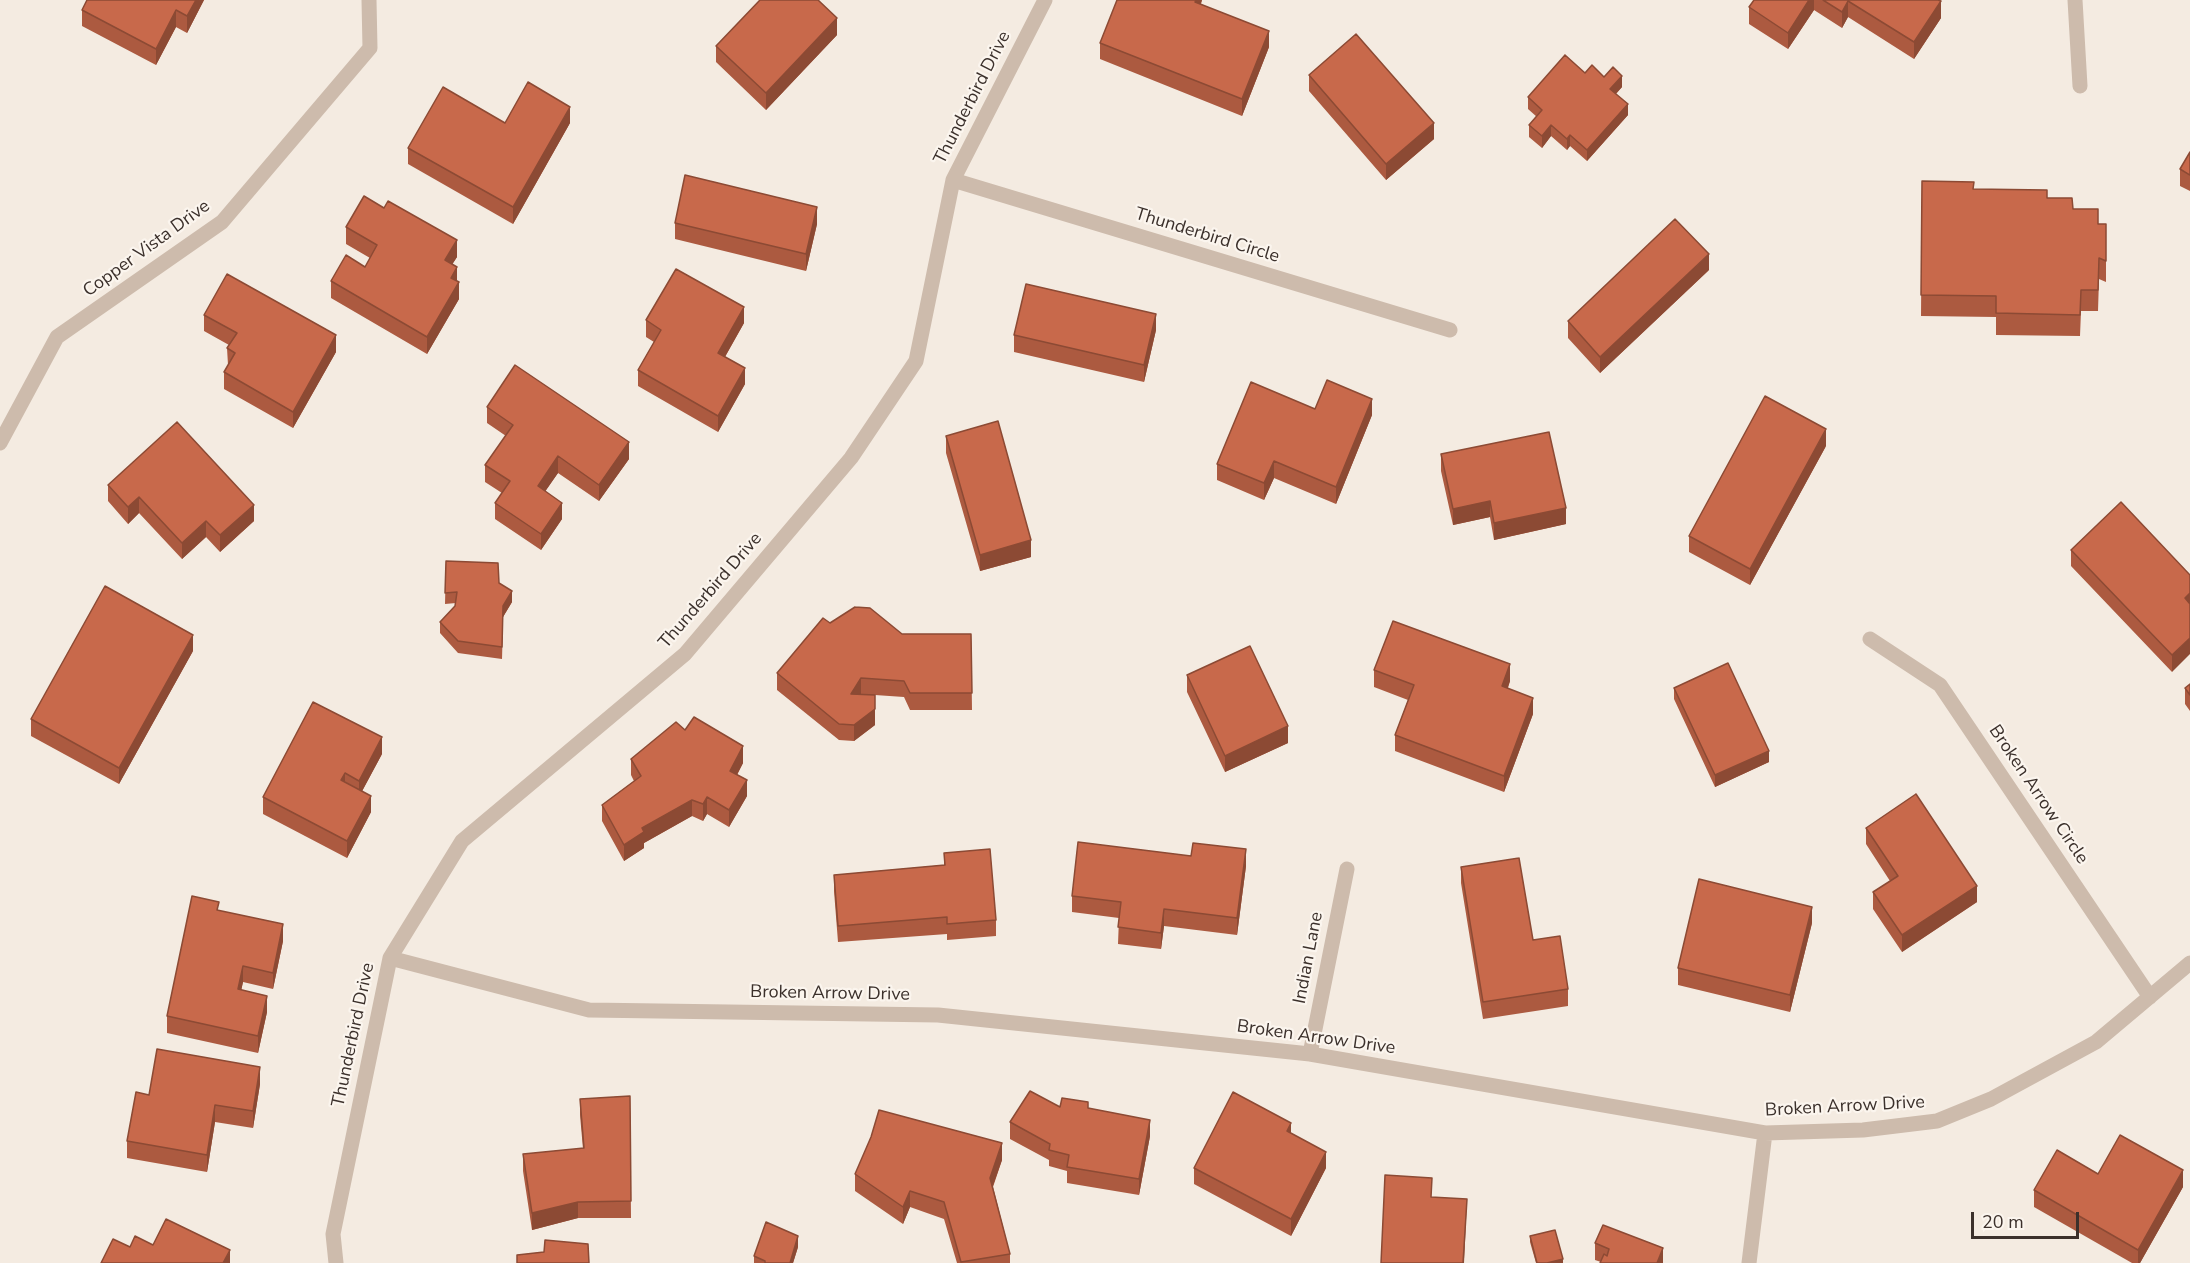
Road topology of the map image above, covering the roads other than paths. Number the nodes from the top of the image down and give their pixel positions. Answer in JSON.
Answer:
{"nodes":[{"id":1,"x":369,"y":0,"type":"edge"},
{"id":2,"x":1046,"y":0,"type":"edge"},
{"id":3,"x":2075,"y":0,"type":"edge"},
{"id":4,"x":2080,"y":86,"type":"dead end"},
{"id":5,"x":953,"y":180,"type":"junction"},
{"id":6,"x":1450,"y":330,"type":"dead end"},
{"id":7,"x":0,"y":443,"type":"edge"},
{"id":8,"x":1870,"y":639,"type":"dead end"},
{"id":9,"x":1347,"y":869,"type":"dead end"},
{"id":10,"x":390,"y":958,"type":"junction"},
{"id":11,"x":2190,"y":963,"type":"edge"},
{"id":12,"x":2150,"y":997,"type":"junction"},
{"id":13,"x":1310,"y":1054,"type":"junction"},
{"id":14,"x":1765,"y":1133,"type":"junction"},
{"id":15,"x":336,"y":1263,"type":"edge"},
{"id":16,"x":1749,"y":1263,"type":"edge"}],
"edges":[{"from":1,"to":7,"type":"street","name":"Copper Vista Drive"},
{"from":2,"to":5,"type":"street","name":"Thunderbird Drive"},
{"from":3,"to":4,"type":"street"},
{"from":5,"to":6,"type":"street","name":"Thunderbird Circle"},
{"from":5,"to":10,"type":"street","name":"Thunderbird Drive"},
{"from":8,"to":12,"type":"street","name":"Broken Arrow Circle"},
{"from":9,"to":13,"type":"street","name":"Indian Lane"},
{"from":10,"to":13,"type":"street","name":"Broken Arrow Drive"},
{"from":10,"to":15,"type":"street","name":"Thunderbird Drive"},
{"from":11,"to":12,"type":"street","name":"Broken Arrow Drive"},
{"from":12,"to":14,"type":"street","name":"Broken Arrow Drive"},
{"from":13,"to":14,"type":"street","name":"Broken Arrow Drive"},
{"from":14,"to":16,"type":"street"}]}
